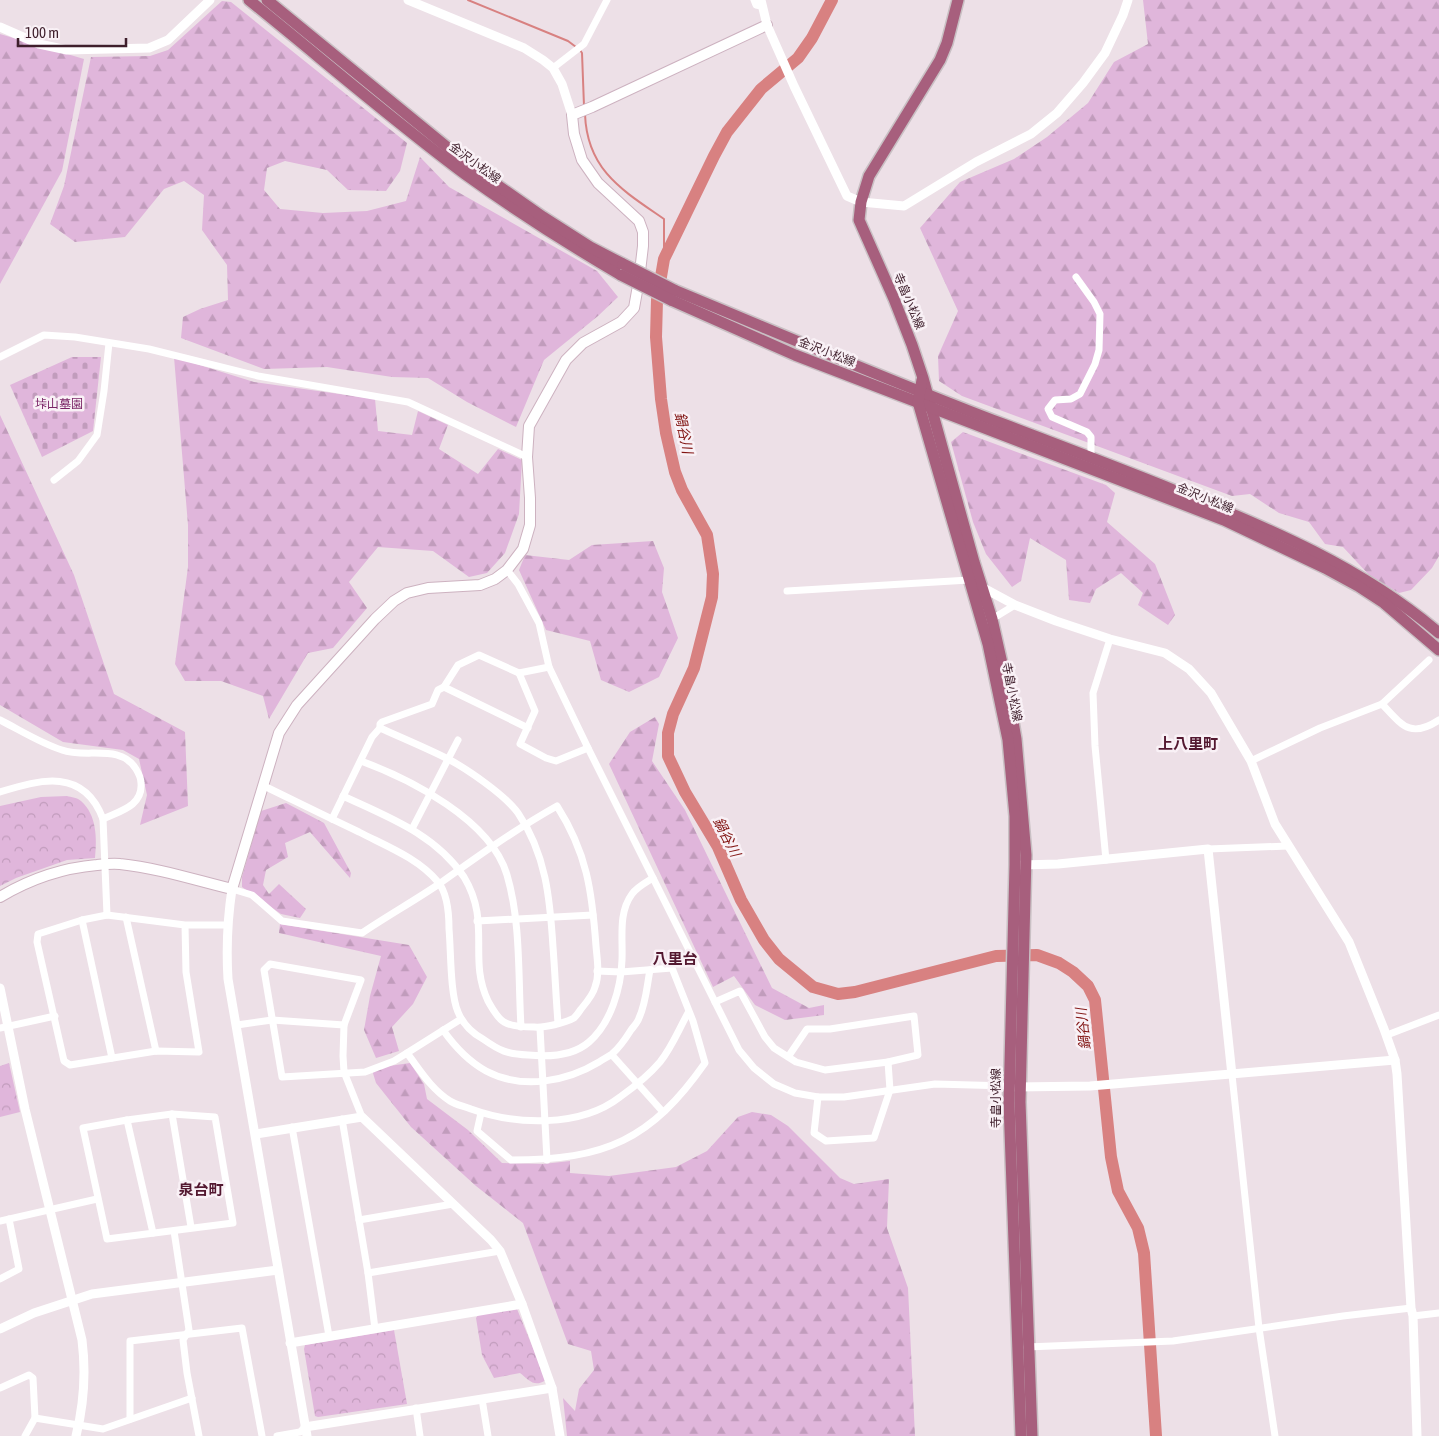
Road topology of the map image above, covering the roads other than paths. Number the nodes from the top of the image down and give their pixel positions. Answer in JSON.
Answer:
{"nodes":[{"id":1,"x":210,"y":0,"type":"edge"},
{"id":2,"x":249,"y":0,"type":"edge"},
{"id":3,"x":267,"y":0,"type":"edge"},
{"id":4,"x":408,"y":0,"type":"edge"},
{"id":5,"x":607,"y":0,"type":"edge"},
{"id":6,"x":754,"y":0,"type":"edge"},
{"id":7,"x":958,"y":0,"type":"edge"},
{"id":8,"x":1128,"y":0,"type":"edge"},
{"id":9,"x":761,"y":3,"type":"edge"},
{"id":10,"x":767,"y":25,"type":"junction"},
{"id":11,"x":0,"y":27,"type":"edge"},
{"id":12,"x":553,"y":68,"type":"junction"},
{"id":13,"x":574,"y":114,"type":"junction"},
{"id":14,"x":861,"y":202,"type":"junction"},
{"id":15,"x":622,"y":270,"type":"junction"},
{"id":16,"x":1076,"y":277,"type":"dead end"},
{"id":17,"x":109,"y":343,"type":"junction"},
{"id":18,"x":0,"y":357,"type":"edge"},
{"id":19,"x":922,"y":396,"type":"junction"},
{"id":20,"x":930,"y":407,"type":"junction"},
{"id":21,"x":527,"y":457,"type":"junction"},
{"id":22,"x":1091,"y":458,"type":"junction"},
{"id":23,"x":54,"y":480,"type":"dead end"},
{"id":24,"x":507,"y":570,"type":"junction"},
{"id":25,"x":969,"y":580,"type":"junction"},
{"id":26,"x":982,"y":587,"type":"junction"},
{"id":27,"x":786,"y":591,"type":"dead end"},
{"id":28,"x":1014,"y":605,"type":"junction"},
{"id":29,"x":992,"y":619,"type":"junction"},
{"id":30,"x":1439,"y":634,"type":"edge"},
{"id":31,"x":1110,"y":639,"type":"junction"},
{"id":32,"x":1439,"y":650,"type":"edge"},
{"id":33,"x":1429,"y":660,"type":"dead end"},
{"id":34,"x":549,"y":667,"type":"junction"},
{"id":35,"x":519,"y":673,"type":"junction"},
{"id":36,"x":444,"y":687,"type":"junction"},
{"id":37,"x":1382,"y":704,"type":"junction"},
{"id":38,"x":0,"y":720,"type":"edge"},
{"id":39,"x":1439,"y":720,"type":"edge"},
{"id":40,"x":380,"y":728,"type":"junction"},
{"id":41,"x":528,"y":728,"type":"junction"},
{"id":42,"x":458,"y":740,"type":"dead end"},
{"id":43,"x":588,"y":748,"type":"junction"},
{"id":44,"x":447,"y":758,"type":"junction"},
{"id":45,"x":361,"y":761,"type":"junction"},
{"id":46,"x":1250,"y":761,"type":"junction"},
{"id":47,"x":264,"y":786,"type":"junction"},
{"id":48,"x":0,"y":792,"type":"edge"},
{"id":49,"x":429,"y":793,"type":"junction"},
{"id":50,"x":343,"y":796,"type":"junction"},
{"id":51,"x":103,"y":819,"type":"junction"},
{"id":52,"x":332,"y":819,"type":"junction"},
{"id":53,"x":525,"y":824,"type":"junction"},
{"id":54,"x":412,"y":828,"type":"junction"},
{"id":55,"x":1288,"y":846,"type":"junction"},
{"id":56,"x":492,"y":847,"type":"junction"},
{"id":57,"x":1208,"y":849,"type":"junction"},
{"id":58,"x":1106,"y":860,"type":"junction"},
{"id":59,"x":105,"y":864,"type":"junction"},
{"id":60,"x":1020,"y":865,"type":"junction"},
{"id":61,"x":457,"y":870,"type":"junction"},
{"id":62,"x":652,"y":878,"type":"junction"},
{"id":63,"x":439,"y":884,"type":"junction"},
{"id":64,"x":232,"y":889,"type":"junction"},
{"id":65,"x":0,"y":897,"type":"edge"},
{"id":66,"x":107,"y":915,"type":"junction"},
{"id":67,"x":593,"y":915,"type":"junction"},
{"id":68,"x":126,"y":917,"type":"junction"},
{"id":69,"x":551,"y":917,"type":"junction"},
{"id":70,"x":515,"y":919,"type":"junction"},
{"id":71,"x":82,"y":920,"type":"junction"},
{"id":72,"x":477,"y":921,"type":"junction"},
{"id":73,"x":185,"y":925,"type":"junction"},
{"id":74,"x":227,"y":925,"type":"junction"},
{"id":75,"x":650,"y":970,"type":"junction"},
{"id":76,"x":598,"y":971,"type":"junction"},
{"id":77,"x":621,"y":972,"type":"junction"},
{"id":78,"x":0,"y":988,"type":"edge"},
{"id":79,"x":715,"y":1002,"type":"junction"},
{"id":80,"x":688,"y":1013,"type":"junction"},
{"id":81,"x":55,"y":1016,"type":"junction"},
{"id":82,"x":1439,"y":1016,"type":"edge"},
{"id":83,"x":461,"y":1019,"type":"junction"},
{"id":84,"x":272,"y":1020,"type":"junction"},
{"id":85,"x":558,"y":1023,"type":"junction"},
{"id":86,"x":237,"y":1025,"type":"junction"},
{"id":87,"x":344,"y":1025,"type":"junction"},
{"id":88,"x":4,"y":1027,"type":"edge"},
{"id":89,"x":521,"y":1027,"type":"junction"},
{"id":90,"x":540,"y":1028,"type":"junction"},
{"id":91,"x":443,"y":1030,"type":"junction"},
{"id":92,"x":1386,"y":1035,"type":"junction"},
{"id":93,"x":156,"y":1051,"type":"junction"},
{"id":94,"x":408,"y":1053,"type":"junction"},
{"id":95,"x":612,"y":1055,"type":"junction"},
{"id":96,"x":541,"y":1056,"type":"junction"},
{"id":97,"x":788,"y":1057,"type":"junction"},
{"id":98,"x":112,"y":1058,"type":"junction"},
{"id":99,"x":1395,"y":1060,"type":"junction"},
{"id":100,"x":888,"y":1062,"type":"junction"},
{"id":101,"x":344,"y":1072,"type":"junction"},
{"id":102,"x":1232,"y":1075,"type":"junction"},
{"id":103,"x":543,"y":1082,"type":"junction"},
{"id":104,"x":638,"y":1083,"type":"junction"},
{"id":105,"x":1015,"y":1086,"type":"junction"},
{"id":106,"x":890,"y":1090,"type":"junction"},
{"id":107,"x":818,"y":1097,"type":"junction"},
{"id":108,"x":663,"y":1112,"type":"junction"},
{"id":109,"x":481,"y":1113,"type":"junction"},
{"id":110,"x":172,"y":1114,"type":"junction"},
{"id":111,"x":362,"y":1117,"type":"junction"},
{"id":112,"x":342,"y":1119,"type":"junction"},
{"id":113,"x":128,"y":1120,"type":"junction"},
{"id":114,"x":545,"y":1121,"type":"junction"},
{"id":115,"x":292,"y":1127,"type":"junction"},
{"id":116,"x":256,"y":1134,"type":"junction"},
{"id":117,"x":547,"y":1160,"type":"junction"},
{"id":118,"x":97,"y":1199,"type":"junction"},
{"id":119,"x":453,"y":1204,"type":"junction"},
{"id":120,"x":51,"y":1211,"type":"junction"},
{"id":121,"x":9,"y":1219,"type":"junction"},
{"id":122,"x":360,"y":1220,"type":"junction"},
{"id":123,"x":0,"y":1221,"type":"edge"},
{"id":124,"x":191,"y":1227,"type":"junction"},
{"id":125,"x":174,"y":1231,"type":"junction"},
{"id":126,"x":153,"y":1233,"type":"junction"},
{"id":127,"x":500,"y":1251,"type":"junction"},
{"id":128,"x":278,"y":1270,"type":"junction"},
{"id":129,"x":368,"y":1273,"type":"junction"},
{"id":130,"x":0,"y":1279,"type":"edge"},
{"id":131,"x":183,"y":1283,"type":"junction"},
{"id":132,"x":73,"y":1300,"type":"junction"},
{"id":133,"x":522,"y":1304,"type":"junction"},
{"id":134,"x":1412,"y":1312,"type":"junction"},
{"id":135,"x":1439,"y":1313,"type":"edge"},
{"id":136,"x":1259,"y":1328,"type":"junction"},
{"id":137,"x":0,"y":1329,"type":"edge"},
{"id":138,"x":376,"y":1329,"type":"junction"},
{"id":139,"x":186,"y":1335,"type":"junction"},
{"id":140,"x":329,"y":1336,"type":"junction"},
{"id":141,"x":290,"y":1343,"type":"junction"},
{"id":142,"x":1029,"y":1346,"type":"junction"},
{"id":143,"x":1017,"y":1347,"type":"junction"},
{"id":144,"x":0,"y":1388,"type":"edge"},
{"id":145,"x":552,"y":1388,"type":"junction"},
{"id":146,"x":192,"y":1398,"type":"junction"},
{"id":147,"x":482,"y":1399,"type":"junction"},
{"id":148,"x":416,"y":1408,"type":"junction"},
{"id":149,"x":35,"y":1418,"type":"junction"},
{"id":150,"x":130,"y":1419,"type":"junction"},
{"id":151,"x":79,"y":1424,"type":"junction"},
{"id":152,"x":306,"y":1431,"type":"edge"},
{"id":153,"x":104,"y":1433,"type":"edge"},
{"id":154,"x":25,"y":1436,"type":"edge"},
{"id":155,"x":76,"y":1436,"type":"edge"},
{"id":156,"x":199,"y":1436,"type":"edge"},
{"id":157,"x":262,"y":1436,"type":"edge"},
{"id":158,"x":277,"y":1436,"type":"edge"},
{"id":159,"x":420,"y":1436,"type":"edge"},
{"id":160,"x":488,"y":1436,"type":"edge"},
{"id":161,"x":560,"y":1436,"type":"edge"},
{"id":162,"x":1021,"y":1436,"type":"edge"},
{"id":163,"x":1032,"y":1436,"type":"edge"},
{"id":164,"x":1275,"y":1436,"type":"edge"},
{"id":165,"x":1417,"y":1436,"type":"edge"}],
"edges":[{"from":1,"to":11,"type":"street"},
{"from":2,"to":15,"type":"main road","name":"金沢小松線"},
{"from":3,"to":15,"type":"main road","name":"金沢小松線"},
{"from":4,"to":12,"type":"street"},
{"from":5,"to":12,"type":"street"},
{"from":6,"to":9,"type":"street"},
{"from":7,"to":14,"type":"main road","name":"寺畠小松線"},
{"from":8,"to":14,"type":"street"},
{"from":9,"to":10,"type":"street"},
{"from":10,"to":13,"type":"main road"},
{"from":10,"to":14,"type":"street"},
{"from":12,"to":13,"type":"street"},
{"from":13,"to":21,"type":"main road"},
{"from":14,"to":19,"type":"main road","name":"寺畠小松線"},
{"from":15,"to":19,"type":"main road","name":"金沢小松線","bridge":true},
{"from":16,"to":22,"type":"street"},
{"from":17,"to":18,"type":"street"},
{"from":17,"to":21,"type":"street"},
{"from":17,"to":23,"type":"street"},
{"from":19,"to":20,"type":"main road","name":"金沢小松線"},
{"from":19,"to":22,"type":"main road","name":"金沢小松線"},
{"from":19,"to":25,"type":"main road","name":"寺畠小松線"},
{"from":20,"to":26,"type":"main road","name":"寺畠小松線"},
{"from":20,"to":32,"type":"main road","name":"金沢小松線"},
{"from":21,"to":24,"type":"main road"},
{"from":22,"to":30,"type":"main road","name":"金沢小松線"},
{"from":24,"to":34,"type":"street"},
{"from":24,"to":47,"type":"main road"},
{"from":25,"to":26,"type":"street"},
{"from":25,"to":27,"type":"street"},
{"from":25,"to":60,"type":"main road","name":"寺畠小松線"},
{"from":26,"to":28,"type":"street"},
{"from":26,"to":29,"type":"main road","name":"寺畠小松線"},
{"from":28,"to":29,"type":"street"},
{"from":28,"to":31,"type":"street"},
{"from":29,"to":60,"type":"main road","name":"寺畠小松線"},
{"from":31,"to":46,"type":"street"},
{"from":31,"to":58,"type":"street"},
{"from":33,"to":37,"type":"street"},
{"from":34,"to":35,"type":"street"},
{"from":34,"to":43,"type":"street"},
{"from":35,"to":36,"type":"street"},
{"from":35,"to":41,"type":"street"},
{"from":36,"to":40,"type":"street"},
{"from":36,"to":41,"type":"street"},
{"from":37,"to":39,"type":"street"},
{"from":37,"to":46,"type":"street"},
{"from":38,"to":51,"type":"street"},
{"from":40,"to":44,"type":"street"},
{"from":40,"to":45,"type":"street"},
{"from":41,"to":43,"type":"street"},
{"from":42,"to":44,"type":"street"},
{"from":43,"to":62,"type":"street"},
{"from":44,"to":49,"type":"street"},
{"from":44,"to":53,"type":"street"},
{"from":45,"to":49,"type":"street"},
{"from":45,"to":50,"type":"street"},
{"from":46,"to":55,"type":"street"},
{"from":47,"to":52,"type":"street"},
{"from":47,"to":64,"type":"main road"},
{"from":48,"to":51,"type":"street"},
{"from":49,"to":54,"type":"street"},
{"from":49,"to":56,"type":"street"},
{"from":50,"to":52,"type":"street"},
{"from":50,"to":54,"type":"street"},
{"from":51,"to":59,"type":"street"},
{"from":52,"to":63,"type":"street"},
{"from":53,"to":56,"type":"street"},
{"from":53,"to":67,"type":"street"},
{"from":53,"to":69,"type":"street"},
{"from":54,"to":61,"type":"street"},
{"from":55,"to":57,"type":"street"},
{"from":55,"to":92,"type":"street"},
{"from":56,"to":61,"type":"street"},
{"from":56,"to":70,"type":"street"},
{"from":57,"to":58,"type":"street"},
{"from":57,"to":102,"type":"street"},
{"from":58,"to":60,"type":"street"},
{"from":59,"to":64,"type":"main road"},
{"from":59,"to":65,"type":"main road"},
{"from":59,"to":66,"type":"street"},
{"from":60,"to":105,"type":"main road","name":"寺畠小松線"},
{"from":61,"to":63,"type":"street"},
{"from":61,"to":72,"type":"street"},
{"from":62,"to":77,"type":"street"},
{"from":62,"to":79,"type":"street"},
{"from":63,"to":64,"type":"street"},
{"from":63,"to":83,"type":"street"},
{"from":64,"to":74,"type":"street"},
{"from":66,"to":68,"type":"street"},
{"from":66,"to":71,"type":"street"},
{"from":67,"to":69,"type":"street"},
{"from":67,"to":76,"type":"street"},
{"from":68,"to":73,"type":"street"},
{"from":68,"to":93,"type":"street"},
{"from":69,"to":70,"type":"street"},
{"from":69,"to":85,"type":"street"},
{"from":70,"to":72,"type":"street"},
{"from":70,"to":89,"type":"street"},
{"from":71,"to":81,"type":"street"},
{"from":71,"to":98,"type":"street"},
{"from":72,"to":89,"type":"street"},
{"from":73,"to":74,"type":"street"},
{"from":73,"to":93,"type":"street"},
{"from":74,"to":86,"type":"street"},
{"from":75,"to":77,"type":"street"},
{"from":75,"to":80,"type":"street"},
{"from":75,"to":95,"type":"street"},
{"from":76,"to":77,"type":"street"},
{"from":76,"to":85,"type":"street"},
{"from":77,"to":96,"type":"street"},
{"from":78,"to":88,"type":"street"},
{"from":79,"to":97,"type":"street"},
{"from":79,"to":107,"type":"street"},
{"from":80,"to":104,"type":"street"},
{"from":80,"to":108,"type":"street"},
{"from":81,"to":88,"type":"street"},
{"from":81,"to":98,"type":"street"},
{"from":82,"to":92,"type":"street"},
{"from":83,"to":91,"type":"street"},
{"from":83,"to":96,"type":"street"},
{"from":84,"to":86,"type":"street"},
{"from":84,"to":87,"type":"street"},
{"from":84,"to":87,"type":"street"},
{"from":84,"to":101,"type":"street"},
{"from":85,"to":90,"type":"street"},
{"from":86,"to":116,"type":"street"},
{"from":87,"to":101,"type":"street"},
{"from":88,"to":120,"type":"street"},
{"from":89,"to":90,"type":"street"},
{"from":90,"to":96,"type":"street"},
{"from":91,"to":94,"type":"street"},
{"from":91,"to":103,"type":"street"},
{"from":92,"to":99,"type":"street"},
{"from":93,"to":98,"type":"street"},
{"from":94,"to":101,"type":"street"},
{"from":94,"to":109,"type":"street"},
{"from":95,"to":103,"type":"street"},
{"from":95,"to":104,"type":"street"},
{"from":96,"to":103,"type":"street"},
{"from":97,"to":100,"type":"street"},
{"from":97,"to":100,"type":"street"},
{"from":99,"to":102,"type":"street"},
{"from":99,"to":134,"type":"street"},
{"from":100,"to":106,"type":"street"},
{"from":101,"to":111,"type":"street"},
{"from":102,"to":105,"type":"street"},
{"from":102,"to":136,"type":"street"},
{"from":103,"to":114,"type":"street"},
{"from":104,"to":108,"type":"street"},
{"from":104,"to":114,"type":"street"},
{"from":105,"to":106,"type":"street"},
{"from":105,"to":142,"type":"main road","name":"寺畠小松線"},
{"from":105,"to":143,"type":"main road","name":"寺畠小松線"},
{"from":106,"to":107,"type":"street"},
{"from":106,"to":107,"type":"street"},
{"from":108,"to":117,"type":"street"},
{"from":109,"to":114,"type":"street"},
{"from":109,"to":117,"type":"street"},
{"from":110,"to":113,"type":"street"},
{"from":110,"to":124,"type":"street"},
{"from":110,"to":124,"type":"street"},
{"from":111,"to":112,"type":"street"},
{"from":111,"to":119,"type":"street"},
{"from":112,"to":115,"type":"street"},
{"from":112,"to":122,"type":"street"},
{"from":113,"to":118,"type":"street"},
{"from":113,"to":126,"type":"street"},
{"from":114,"to":117,"type":"street"},
{"from":115,"to":116,"type":"street"},
{"from":115,"to":140,"type":"street"},
{"from":116,"to":128,"type":"street"},
{"from":118,"to":120,"type":"street"},
{"from":118,"to":126,"type":"street"},
{"from":119,"to":122,"type":"street"},
{"from":119,"to":127,"type":"street"},
{"from":120,"to":121,"type":"street"},
{"from":120,"to":132,"type":"street"},
{"from":121,"to":123,"type":"street"},
{"from":121,"to":130,"type":"street"},
{"from":122,"to":129,"type":"street"},
{"from":124,"to":125,"type":"street"},
{"from":125,"to":126,"type":"street"},
{"from":125,"to":131,"type":"street"},
{"from":127,"to":129,"type":"street"},
{"from":127,"to":133,"type":"street"},
{"from":128,"to":131,"type":"street"},
{"from":128,"to":141,"type":"street"},
{"from":129,"to":138,"type":"street"},
{"from":131,"to":132,"type":"street"},
{"from":131,"to":139,"type":"street"},
{"from":132,"to":137,"type":"street"},
{"from":132,"to":151,"type":"street"},
{"from":133,"to":138,"type":"street"},
{"from":133,"to":145,"type":"street"},
{"from":134,"to":135,"type":"street"},
{"from":134,"to":136,"type":"street"},
{"from":134,"to":165,"type":"street"},
{"from":136,"to":142,"type":"street"},
{"from":136,"to":164,"type":"street"},
{"from":138,"to":140,"type":"street"},
{"from":139,"to":146,"type":"street"},
{"from":139,"to":150,"type":"street"},
{"from":139,"to":157,"type":"street"},
{"from":140,"to":141,"type":"street"},
{"from":141,"to":152,"type":"street"},
{"from":142,"to":143,"type":"street"},
{"from":142,"to":163,"type":"main road","name":"寺畠小松線"},
{"from":143,"to":162,"type":"main road","name":"寺畠小松線"},
{"from":144,"to":149,"type":"street"},
{"from":145,"to":147,"type":"street"},
{"from":145,"to":161,"type":"street"},
{"from":146,"to":150,"type":"street"},
{"from":146,"to":156,"type":"street"},
{"from":147,"to":148,"type":"street"},
{"from":147,"to":160,"type":"street"},
{"from":148,"to":152,"type":"street"},
{"from":148,"to":159,"type":"street"},
{"from":149,"to":151,"type":"street"},
{"from":149,"to":154,"type":"street"},
{"from":150,"to":153,"type":"street"},
{"from":151,"to":153,"type":"street"},
{"from":151,"to":155,"type":"street"},
{"from":152,"to":158,"type":"street"}]}
